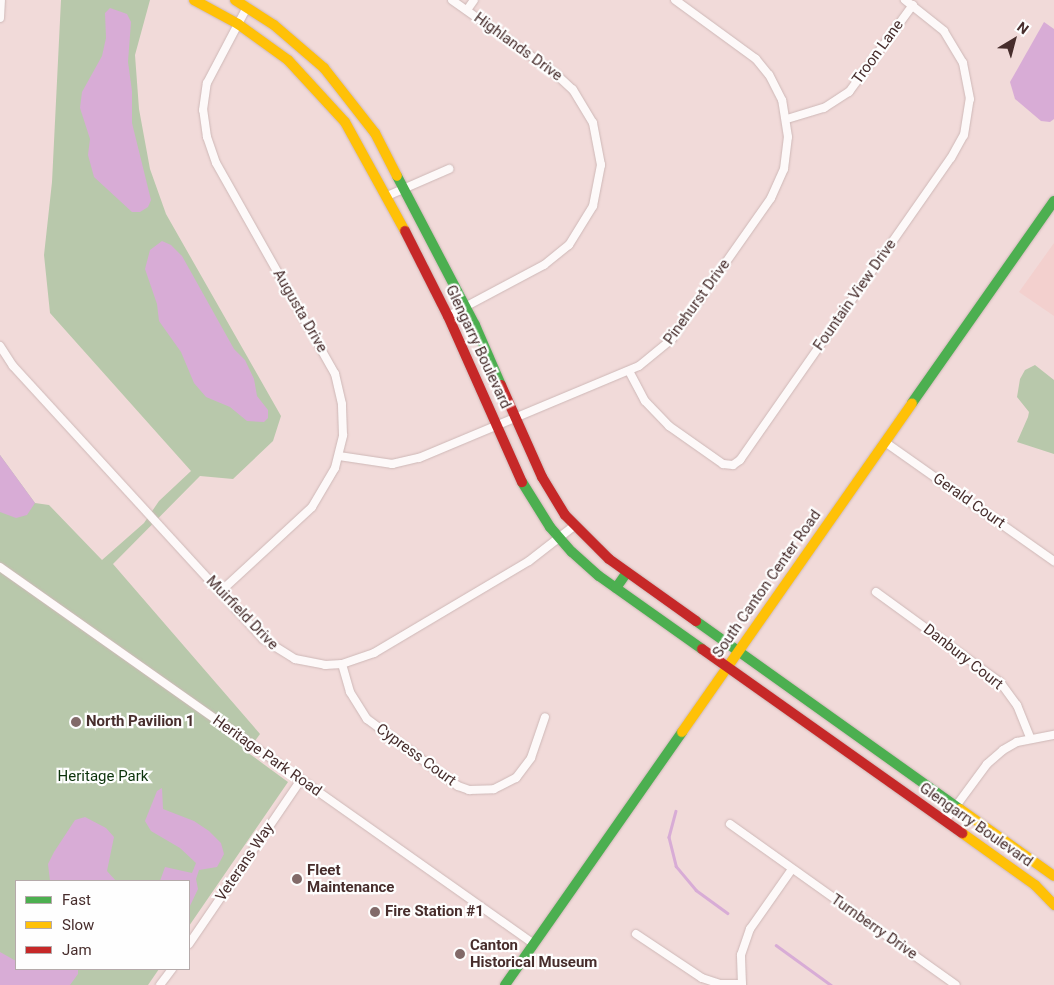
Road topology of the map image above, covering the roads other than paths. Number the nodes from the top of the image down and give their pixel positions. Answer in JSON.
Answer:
{"nodes":[{"id":1,"x":1,"y":0,"type":"edge"},
{"id":2,"x":194,"y":0,"type":"edge"},
{"id":3,"x":235,"y":0,"type":"edge"},
{"id":4,"x":452,"y":0,"type":"edge"},
{"id":5,"x":474,"y":0,"type":"edge"},
{"id":6,"x":676,"y":0,"type":"edge"},
{"id":7,"x":905,"y":0,"type":"edge"},
{"id":8,"x":912,"y":5,"type":"junction"},
{"id":9,"x":247,"y":7,"type":"junction"},
{"id":10,"x":467,"y":10,"type":"junction"},
{"id":11,"x":0,"y":18,"type":"edge"},
{"id":12,"x":238,"y":24,"type":"junction"},
{"id":13,"x":346,"y":91,"type":"junction"},
{"id":14,"x":330,"y":103,"type":"junction"},
{"id":15,"x":786,"y":119,"type":"junction"},
{"id":16,"x":449,"y":169,"type":"dead end"},
{"id":17,"x":404,"y":188,"type":"junction"},
{"id":18,"x":387,"y":196,"type":"junction"},
{"id":19,"x":1054,"y":201,"type":"edge"},
{"id":20,"x":466,"y":306,"type":"junction"},
{"id":21,"x":448,"y":316,"type":"junction"},
{"id":22,"x":0,"y":346,"type":"edge"},
{"id":23,"x":630,"y":371,"type":"junction"},
{"id":24,"x":516,"y":418,"type":"junction"},
{"id":25,"x":498,"y":426,"type":"junction"},
{"id":26,"x":885,"y":442,"type":"junction"},
{"id":27,"x":339,"y":456,"type":"junction"},
{"id":28,"x":574,"y":526,"type":"junction"},
{"id":29,"x":560,"y":538,"type":"junction"},
{"id":30,"x":1054,"y":561,"type":"edge"},
{"id":31,"x":0,"y":567,"type":"edge"},
{"id":32,"x":627,"y":572,"type":"junction"},
{"id":33,"x":616,"y":588,"type":"junction"},
{"id":34,"x":220,"y":592,"type":"junction"},
{"id":35,"x":876,"y":592,"type":"dead end"},
{"id":36,"x":738,"y":651,"type":"junction"},
{"id":37,"x":342,"y":664,"type":"junction"},
{"id":38,"x":727,"y":666,"type":"junction"},
{"id":39,"x":815,"y":705,"type":"junction"},
{"id":40,"x":545,"y":717,"type":"dead end"},
{"id":41,"x":804,"y":721,"type":"junction"},
{"id":42,"x":1054,"y":735,"type":"edge"},
{"id":43,"x":1030,"y":738,"type":"junction"},
{"id":44,"x":917,"y":778,"type":"junction"},
{"id":45,"x":301,"y":780,"type":"junction"},
{"id":46,"x":906,"y":793,"type":"junction"},
{"id":47,"x":956,"y":806,"type":"junction"},
{"id":48,"x":945,"y":821,"type":"junction"},
{"id":49,"x":730,"y":824,"type":"dead end"},
{"id":50,"x":1040,"y":865,"type":"junction"},
{"id":51,"x":792,"y":869,"type":"junction"},
{"id":52,"x":1054,"y":876,"type":"edge"},
{"id":53,"x":1029,"y":880,"type":"junction"},
{"id":54,"x":1054,"y":905,"type":"edge"},
{"id":55,"x":636,"y":934,"type":"dead end"},
{"id":56,"x":190,"y":943,"type":"edge"},
{"id":57,"x":534,"y":944,"type":"junction"},
{"id":58,"x":171,"y":970,"type":"edge"},
{"id":59,"x":160,"y":985,"type":"edge"},
{"id":60,"x":505,"y":985,"type":"edge"},
{"id":61,"x":742,"y":985,"type":"edge"},
{"id":62,"x":956,"y":985,"type":"edge"}],
"edges":[{"from":1,"to":11,"type":"street"},
{"from":2,"to":12,"type":"street","name":"Glengarry Boulevard"},
{"from":3,"to":9,"type":"street","name":"Glengarry Boulevard"},
{"from":4,"to":10,"type":"street","name":"Highlands Drive"},
{"from":5,"to":10,"type":"street"},
{"from":6,"to":15,"type":"street","name":"Pinehurst Drive"},
{"from":7,"to":8,"type":"street","name":"Fountain View Drive"},
{"from":8,"to":15,"type":"street","name":"Troon Lane"},
{"from":8,"to":23,"type":"street","name":"Fountain View Drive"},
{"from":9,"to":12,"type":"street","name":"Augusta Drive"},
{"from":9,"to":13,"type":"street","name":"Glengarry Boulevard"},
{"from":10,"to":20,"type":"street","name":"Highlands Drive"},
{"from":12,"to":14,"type":"street","name":"Glengarry Boulevard"},
{"from":12,"to":27,"type":"street","name":"Augusta Drive"},
{"from":13,"to":14,"type":"street"},
{"from":13,"to":17,"type":"street","name":"Glengarry Boulevard"},
{"from":14,"to":18,"type":"street","name":"Glengarry Boulevard"},
{"from":15,"to":23,"type":"street","name":"Pinehurst Drive"},
{"from":16,"to":17,"type":"street"},
{"from":17,"to":18,"type":"street"},
{"from":17,"to":20,"type":"street","name":"Glengarry Boulevard"},
{"from":18,"to":21,"type":"street","name":"Glengarry Boulevard"},
{"from":19,"to":26,"type":"street","name":"South Canton Center Road"},
{"from":20,"to":21,"type":"street","name":"Highlands Drive"},
{"from":20,"to":24,"type":"street","name":"Glengarry Boulevard"},
{"from":21,"to":25,"type":"street","name":"Glengarry Boulevard"},
{"from":22,"to":34,"type":"street","name":"Muirfield Drive"},
{"from":23,"to":24,"type":"street","name":"Pinehurst Drive"},
{"from":24,"to":25,"type":"street","name":"Pinehurst Drive"},
{"from":24,"to":28,"type":"street","name":"Glengarry Boulevard"},
{"from":25,"to":27,"type":"street","name":"Pinehurst Drive"},
{"from":25,"to":29,"type":"street","name":"Glengarry Boulevard"},
{"from":26,"to":30,"type":"street","name":"Gerald Court"},
{"from":26,"to":36,"type":"street","name":"South Canton Center Road"},
{"from":27,"to":34,"type":"street","name":"Augusta Drive"},
{"from":28,"to":29,"type":"street","name":"Muirfield Drive"},
{"from":28,"to":32,"type":"street","name":"Glengarry Boulevard"},
{"from":29,"to":33,"type":"street","name":"Glengarry Boulevard"},
{"from":29,"to":37,"type":"street","name":"Muirfield Drive"},
{"from":31,"to":45,"type":"street","name":"Heritage Park Road"},
{"from":32,"to":33,"type":"street"},
{"from":32,"to":36,"type":"street","name":"Glengarry Boulevard"},
{"from":33,"to":38,"type":"street","name":"Glengarry Boulevard"},
{"from":34,"to":37,"type":"street","name":"Muirfield Drive"},
{"from":35,"to":43,"type":"street","name":"Danbury Court"},
{"from":36,"to":38,"type":"street","name":"South Canton Center Road"},
{"from":36,"to":39,"type":"street","name":"Glengarry Boulevard"},
{"from":37,"to":40,"type":"street","name":"Cypress Court"},
{"from":38,"to":41,"type":"street","name":"Glengarry Boulevard"},
{"from":38,"to":57,"type":"street","name":"South Canton Center Road"},
{"from":39,"to":41,"type":"street"},
{"from":39,"to":44,"type":"street","name":"Glengarry Boulevard"},
{"from":41,"to":46,"type":"street","name":"Glengarry Boulevard"},
{"from":42,"to":43,"type":"street"},
{"from":43,"to":47,"type":"street"},
{"from":44,"to":46,"type":"street","name":"Glengarry Boulevard"},
{"from":44,"to":47,"type":"street","name":"Glengarry Boulevard"},
{"from":45,"to":56,"type":"street","name":"Veterans Way"},
{"from":45,"to":57,"type":"street","name":"Heritage Park Road"},
{"from":46,"to":48,"type":"street","name":"Glengarry Boulevard"},
{"from":47,"to":48,"type":"street"},
{"from":47,"to":50,"type":"street","name":"Glengarry Boulevard"},
{"from":48,"to":53,"type":"street","name":"Glengarry Boulevard"},
{"from":49,"to":51,"type":"street","name":"Turnberry Drive"},
{"from":50,"to":52,"type":"street","name":"Glengarry Boulevard"},
{"from":50,"to":53,"type":"street","name":"Glengarry Boulevard"},
{"from":51,"to":61,"type":"street"},
{"from":51,"to":62,"type":"street","name":"Turnberry Drive"},
{"from":53,"to":54,"type":"street","name":"Glengarry Boulevard"},
{"from":55,"to":61,"type":"street"},
{"from":57,"to":60,"type":"street","name":"South Canton Center Road"},
{"from":58,"to":59,"type":"street"}]}
